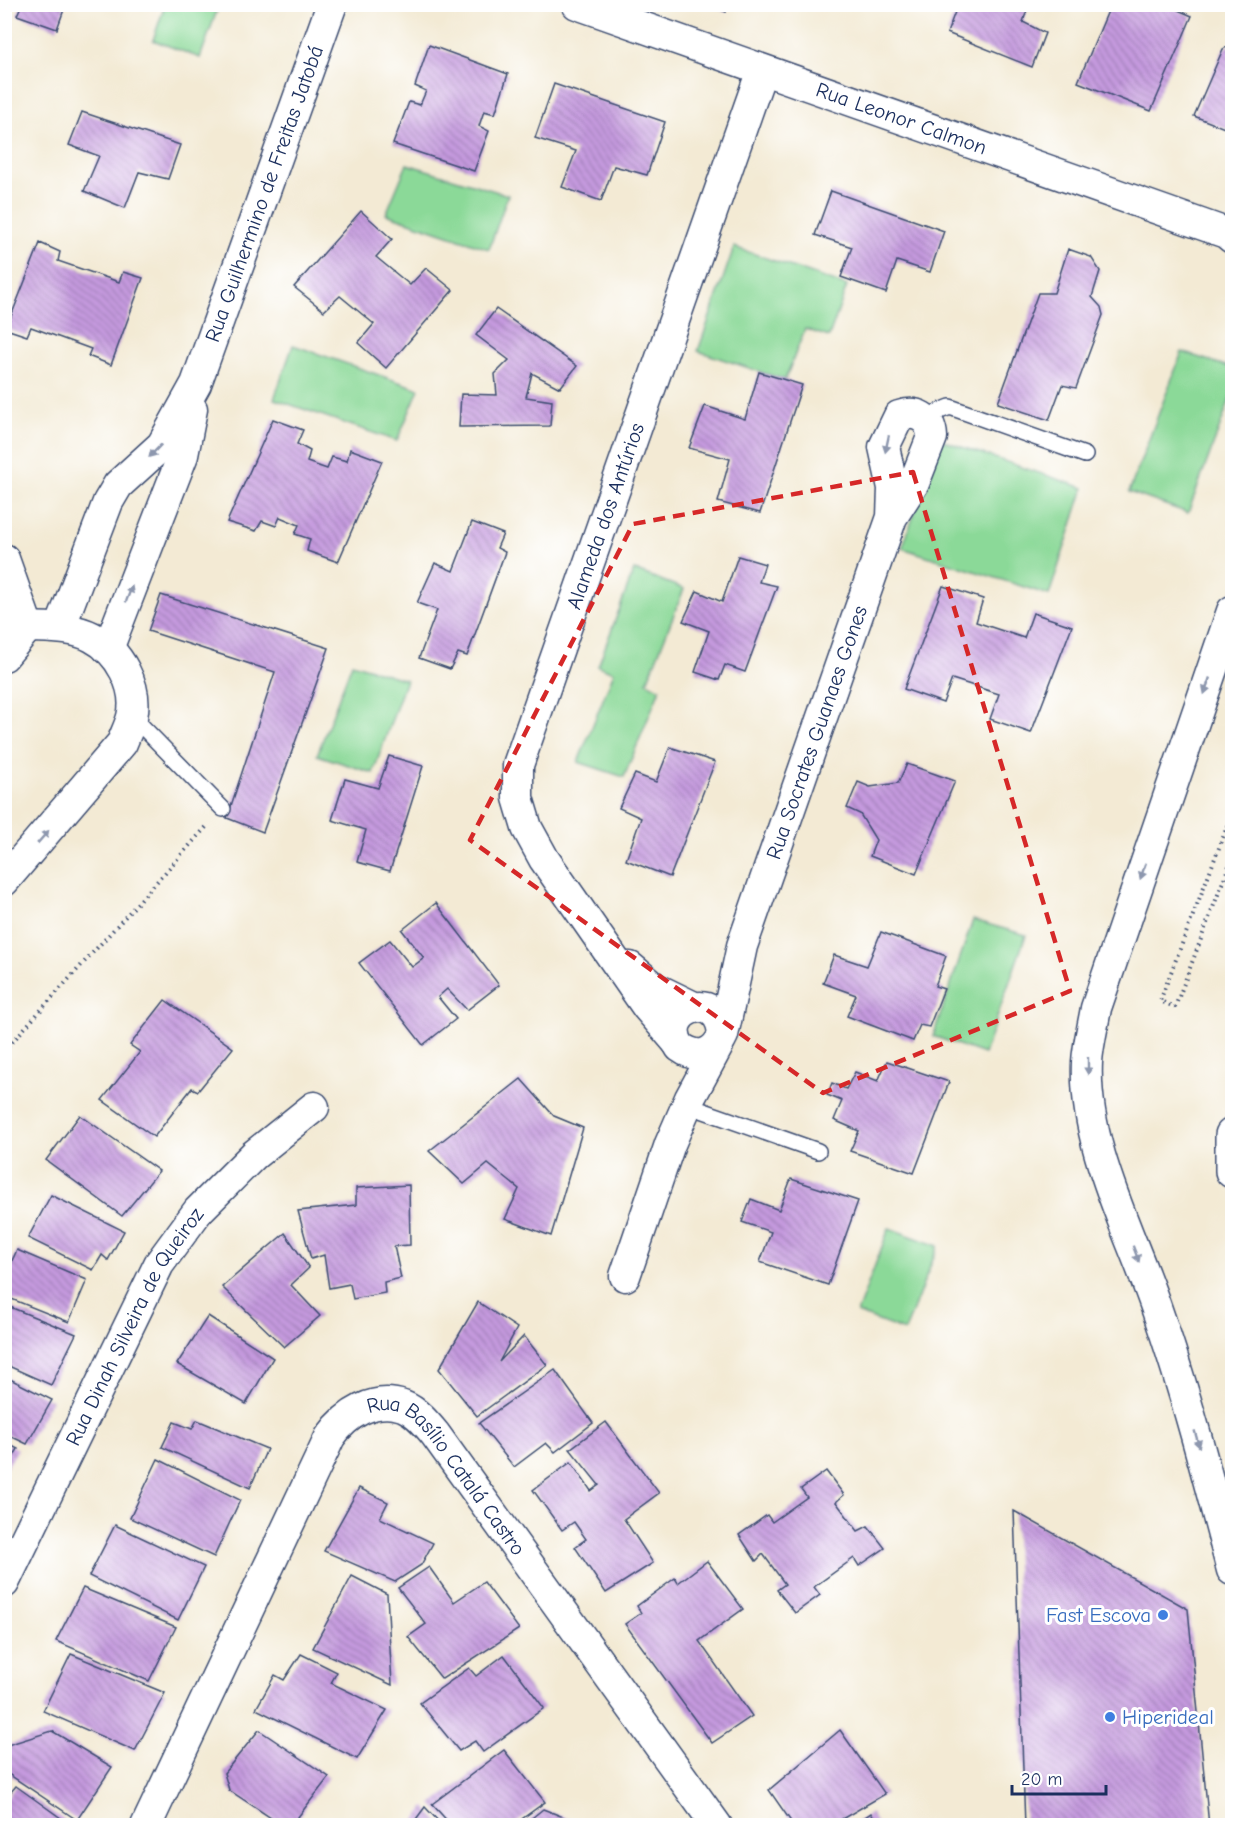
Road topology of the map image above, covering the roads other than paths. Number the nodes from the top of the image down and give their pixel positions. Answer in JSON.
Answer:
{"nodes":[{"id":1,"x":332,"y":4,"type":"edge"},
{"id":2,"x":577,"y":4,"type":"edge"},
{"id":3,"x":762,"y":70,"type":"junction"},
{"id":4,"x":1230,"y":235,"type":"edge"},
{"id":5,"x":196,"y":384,"type":"junction"},
{"id":6,"x":925,"y":417,"type":"junction"},
{"id":7,"x":1085,"y":455,"type":"dead end"},
{"id":8,"x":892,"y":516,"type":"junction"},
{"id":9,"x":4,"y":559,"type":"edge"},
{"id":10,"x":1233,"y":611,"type":"edge"},
{"id":11,"x":28,"y":627,"type":"junction"},
{"id":12,"x":60,"y":628,"type":"junction"},
{"id":13,"x":108,"y":649,"type":"junction"},
{"id":14,"x":4,"y":656,"type":"edge"},
{"id":15,"x":132,"y":716,"type":"junction"},
{"id":16,"x":223,"y":809,"type":"road end"},
{"id":17,"x":4,"y":881,"type":"edge"},
{"id":18,"x":742,"y":946,"type":"junction"},
{"id":19,"x":607,"y":948,"type":"junction"},
{"id":20,"x":697,"y":1007,"type":"junction"},
{"id":21,"x":720,"y":1041,"type":"junction"},
{"id":22,"x":679,"y":1044,"type":"junction"},
{"id":23,"x":687,"y":1105,"type":"junction"},
{"id":24,"x":314,"y":1107,"type":"dead end"},
{"id":25,"x":1233,"y":1135,"type":"edge"},
{"id":26,"x":670,"y":1144,"type":"junction"},
{"id":27,"x":818,"y":1151,"type":"dead end"},
{"id":28,"x":1233,"y":1172,"type":"edge"},
{"id":29,"x":625,"y":1276,"type":"dead end"},
{"id":30,"x":1233,"y":1570,"type":"edge"},
{"id":31,"x":4,"y":1583,"type":"edge"},
{"id":32,"x":146,"y":1826,"type":"edge"},
{"id":33,"x":717,"y":1826,"type":"edge"}],
"edges":[{"from":1,"to":5,"type":"street","name":"Rua Guilhermino de Freitas Jatobá"},
{"from":2,"to":3,"type":"street","name":"Rua Leonor Calmon"},
{"from":3,"to":4,"type":"street","name":"Rua Leonor Calmon"},
{"from":3,"to":19,"type":"street","name":"Alameda dos Antúrios"},
{"from":5,"to":12,"type":"street","name":"Rua Guilhermino de Freitas Jatobá","one_way":true},
{"from":13,"to":5,"type":"street","name":"Rua Guilhermino de Freitas Jatobá","one_way":true},
{"from":6,"to":7,"type":"lane"},
{"from":6,"to":8,"type":"street","name":"Rua Socrates Guanaes Gones"},
{"from":6,"to":8,"type":"street","name":"Rua Socrates Guanaes Gones","one_way":true},
{"from":8,"to":18,"type":"street","name":"Rua Socrates Guanaes Gones"},
{"from":9,"to":11,"type":"street"},
{"from":10,"to":30,"type":"street","one_way":true},
{"from":11,"to":12,"type":"street"},
{"from":11,"to":14,"type":"street"},
{"from":12,"to":13,"type":"street"},
{"from":13,"to":15,"type":"street"},
{"from":15,"to":16,"type":"lane"},
{"from":17,"to":15,"type":"street","one_way":true},
{"from":18,"to":20,"type":"street","name":"Rua Socrates Guanaes Gones"},
{"from":18,"to":21,"type":"street","name":"Rua Socrates Guanaes Gones"},
{"from":19,"to":20,"type":"street","name":"Alameda dos Antúrios"},
{"from":19,"to":22,"type":"street","name":"Alameda dos Antúrios"},
{"from":20,"to":21,"type":"street"},
{"from":20,"to":22,"type":"street"},
{"from":21,"to":22,"type":"street"},
{"from":21,"to":23,"type":"street","name":"Rua Socrates Guanaes Gones"},
{"from":22,"to":26,"type":"street","name":"Rua Socrates Guanaes Gones"},
{"from":23,"to":26,"type":"street","name":"Rua Socrates Guanaes Gones"},
{"from":23,"to":27,"type":"lane"},
{"from":24,"to":31,"type":"street","name":"Rua Dinah Silveira de Queiroz"},
{"from":25,"to":28,"type":"main road"},
{"from":26,"to":29,"type":"street","name":"Rua Socrates Guanaes Gones"},
{"from":32,"to":33,"type":"street","name":"Rua Basílio Catalá Castro"}]}
